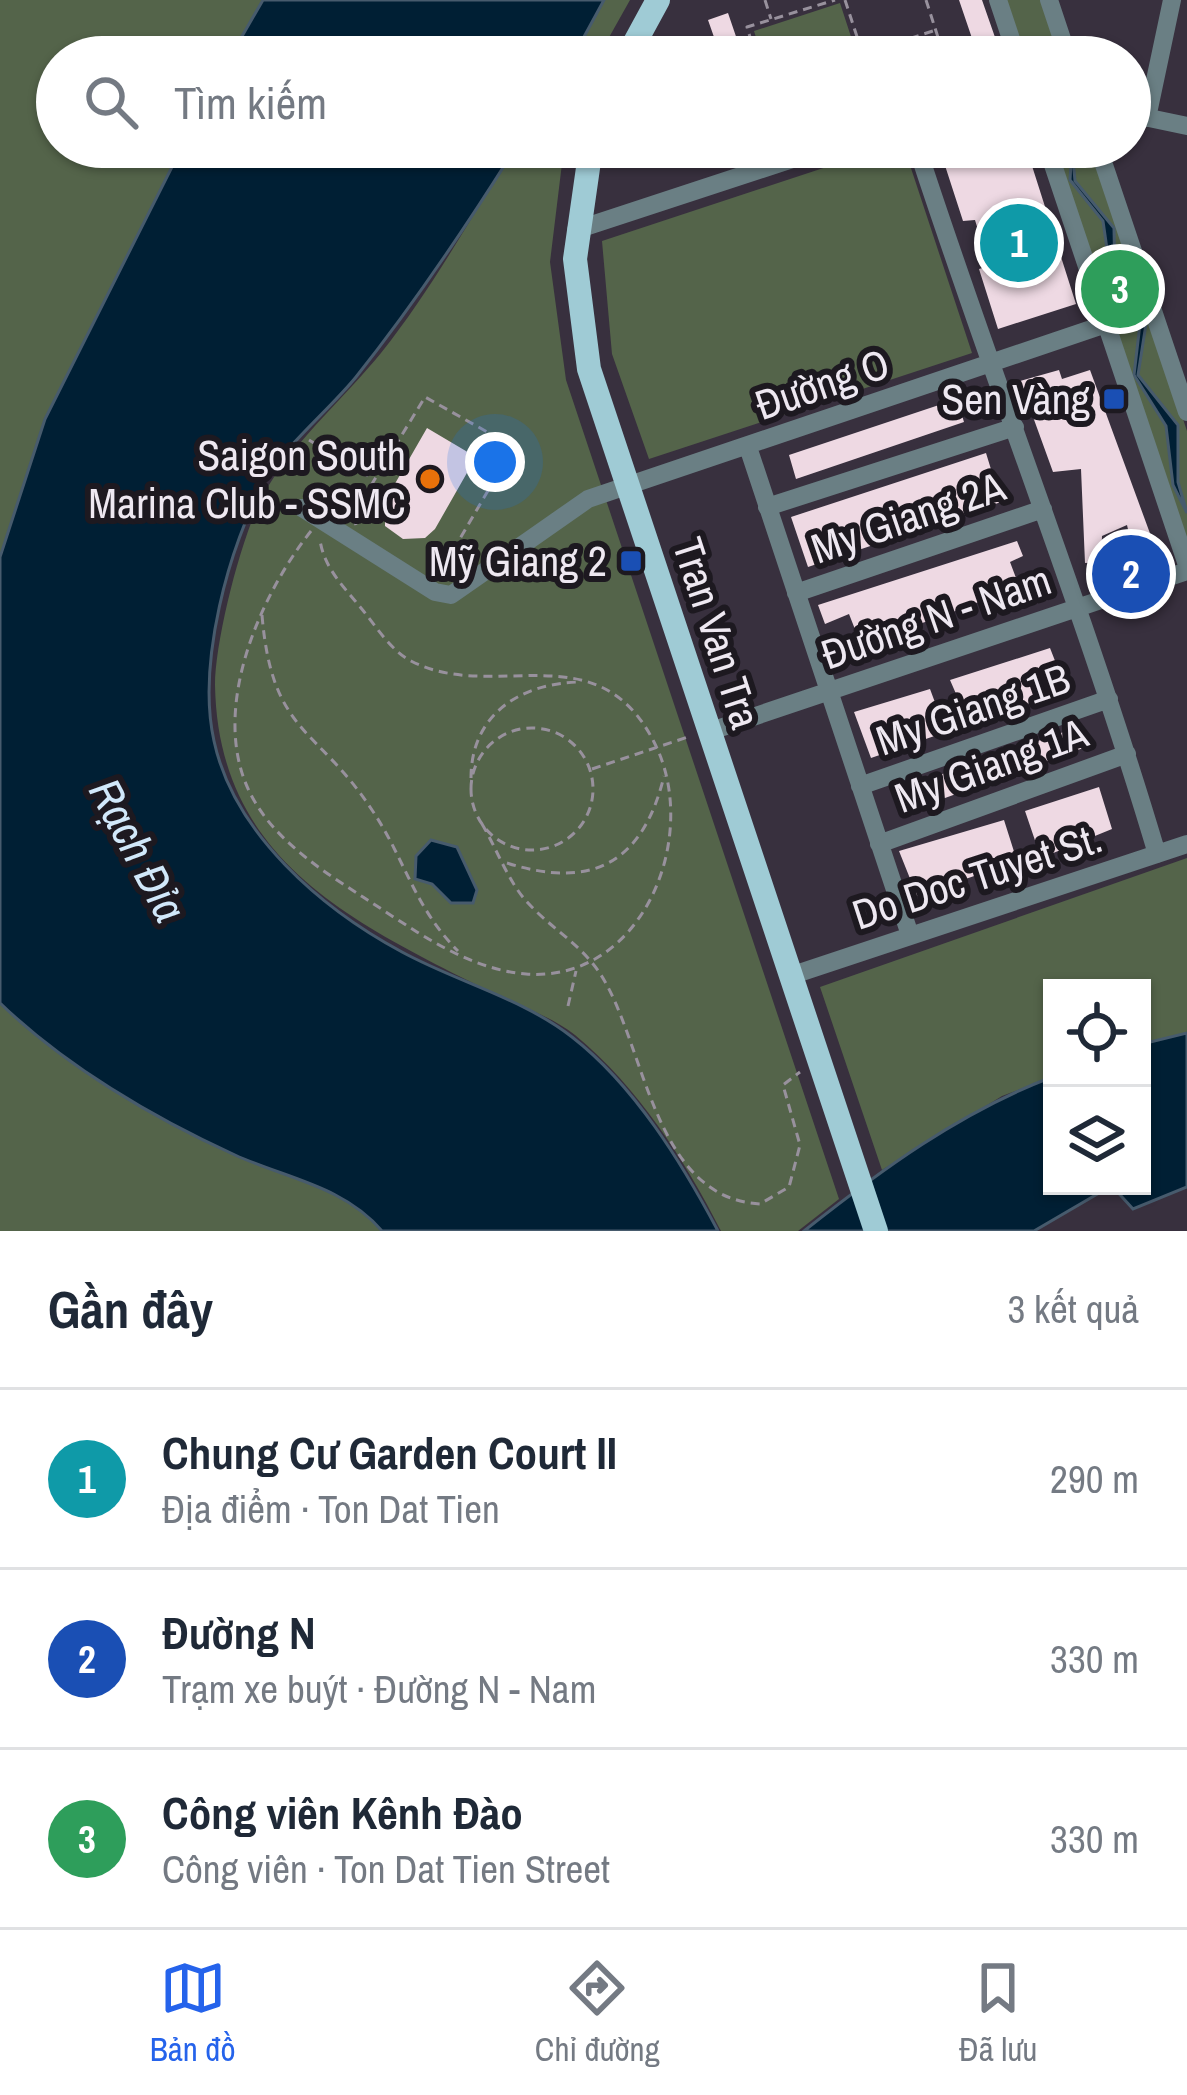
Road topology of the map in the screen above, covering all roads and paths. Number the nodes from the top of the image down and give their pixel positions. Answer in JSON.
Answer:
{"nodes":[{"id":1,"x":658,"y":0,"type":"edge"},
{"id":2,"x":765,"y":0,"type":"edge"},
{"id":3,"x":835,"y":0,"type":"edge"},
{"id":4,"x":845,"y":0,"type":"edge"},
{"id":5,"x":926,"y":0,"type":"edge"},
{"id":6,"x":998,"y":0,"type":"edge"},
{"id":7,"x":1049,"y":0,"type":"edge"},
{"id":8,"x":1154,"y":0,"type":"edge"},
{"id":9,"x":1172,"y":0,"type":"edge"},
{"id":10,"x":771,"y":19,"type":"junction"},
{"id":11,"x":935,"y":30,"type":"junction"},
{"id":12,"x":1165,"y":32,"type":"junction"},
{"id":13,"x":638,"y":36,"type":"edge"},
{"id":14,"x":750,"y":36,"type":"edge"},
{"id":15,"x":857,"y":36,"type":"edge"},
{"id":16,"x":917,"y":36,"type":"edge"},
{"id":17,"x":937,"y":36,"type":"edge"},
{"id":18,"x":1010,"y":36,"type":"edge"},
{"id":19,"x":1061,"y":36,"type":"edge"},
{"id":20,"x":1151,"y":77,"type":"edge"},
{"id":21,"x":1151,"y":118,"type":"edge"},
{"id":22,"x":1187,"y":126,"type":"edge"},
{"id":23,"x":587,"y":168,"type":"edge"},
{"id":24,"x":765,"y":168,"type":"edge"},
{"id":25,"x":923,"y":168,"type":"edge"},
{"id":26,"x":1054,"y":168,"type":"edge"},
{"id":27,"x":1105,"y":168,"type":"edge"},
{"id":28,"x":576,"y":230,"type":"junction"},
{"id":29,"x":1106,"y":324,"type":"junction"},
{"id":30,"x":988,"y":366,"type":"junction"},
{"id":31,"x":1187,"y":412,"type":"edge"},
{"id":32,"x":1015,"y":427,"type":"junction"},
{"id":33,"x":309,"y":440,"type":"dead end"},
{"id":34,"x":748,"y":447,"type":"junction"},
{"id":35,"x":374,"y":480,"type":"junction"},
{"id":36,"x":628,"y":486,"type":"junction"},
{"id":37,"x":767,"y":507,"type":"junction"},
{"id":38,"x":302,"y":508,"type":"dead end"},
{"id":39,"x":1043,"y":509,"type":"junction"},
{"id":40,"x":357,"y":529,"type":"dead end"},
{"id":41,"x":1187,"y":568,"type":"edge"},
{"id":42,"x":437,"y":579,"type":"dead end"},
{"id":43,"x":796,"y":593,"type":"junction"},
{"id":44,"x":1076,"y":608,"type":"junction"},
{"id":45,"x":262,"y":613,"type":"junction"},
{"id":46,"x":587,"y":682,"type":"junction"},
{"id":47,"x":829,"y":691,"type":"junction"},
{"id":48,"x":1109,"y":699,"type":"junction"},
{"id":49,"x":698,"y":734,"type":"junction"},
{"id":50,"x":657,"y":747,"type":"junction"},
{"id":51,"x":1127,"y":754,"type":"junction"},
{"id":52,"x":590,"y":769,"type":"junction"},
{"id":53,"x":666,"y":770,"type":"junction"},
{"id":54,"x":860,"y":786,"type":"junction"},
{"id":55,"x":471,"y":787,"type":"junction"},
{"id":56,"x":482,"y":824,"type":"junction"},
{"id":57,"x":879,"y":844,"type":"junction"},
{"id":58,"x":1187,"y":844,"type":"edge"},
{"id":59,"x":1157,"y":854,"type":"junction"},
{"id":60,"x":505,"y":862,"type":"junction"},
{"id":61,"x":910,"y":935,"type":"junction"},
{"id":62,"x":464,"y":957,"type":"junction"},
{"id":63,"x":592,"y":961,"type":"junction"},
{"id":64,"x":576,"y":969,"type":"junction"},
{"id":65,"x":790,"y":976,"type":"junction"},
{"id":66,"x":568,"y":1006,"type":"dead end"},
{"id":67,"x":800,"y":1072,"type":"dead end"},
{"id":68,"x":876,"y":1231,"type":"edge"}],
"edges":[{"from":1,"to":13,"type":"main road"},
{"from":2,"to":10,"type":"path"},
{"from":3,"to":10,"type":"path"},
{"from":4,"to":15,"type":"path"},
{"from":5,"to":11,"type":"path"},
{"from":6,"to":18,"type":"street"},
{"from":7,"to":19,"type":"street"},
{"from":8,"to":12,"type":"street"},
{"from":9,"to":12,"type":"street"},
{"from":10,"to":14,"type":"path"},
{"from":11,"to":16,"type":"path"},
{"from":11,"to":17,"type":"path"},
{"from":12,"to":20,"type":"street"},
{"from":21,"to":22,"type":"street"},
{"from":23,"to":28,"type":"main road","name":"Tran Van Tra"},
{"from":24,"to":28,"type":"street"},
{"from":25,"to":30,"type":"street"},
{"from":26,"to":29,"type":"street"},
{"from":27,"to":31,"type":"street"},
{"from":28,"to":36,"type":"main road","name":"Tran Van Tra"},
{"from":29,"to":30,"type":"street","name":"Đường O"},
{"from":29,"to":41,"type":"street"},
{"from":30,"to":32,"type":"street"},
{"from":30,"to":34,"type":"street","name":"Đường O"},
{"from":32,"to":37,"type":"street"},
{"from":32,"to":39,"type":"street"},
{"from":33,"to":35,"type":"path"},
{"from":34,"to":36,"type":"street","name":"Đường O"},
{"from":34,"to":37,"type":"street"},
{"from":35,"to":40,"type":"path"},
{"from":35,"to":42,"type":"path"},
{"from":36,"to":38,"type":"street","name":"Đường O"},
{"from":36,"to":49,"type":"main road","name":"Tran Van Tra"},
{"from":37,"to":43,"type":"street"},
{"from":39,"to":43,"type":"street","name":"My Giang 2A"},
{"from":39,"to":44,"type":"street"},
{"from":41,"to":44,"type":"street","name":"Đường N - Nam"},
{"from":43,"to":47,"type":"street"},
{"from":44,"to":47,"type":"street","name":"Đường N - Nam"},
{"from":44,"to":48,"type":"street"},
{"from":45,"to":46,"type":"path"},
{"from":45,"to":62,"type":"path"},
{"from":45,"to":62,"type":"path"},
{"from":46,"to":50,"type":"path"},
{"from":46,"to":55,"type":"path"},
{"from":47,"to":49,"type":"street","name":"Đường N - Nam"},
{"from":47,"to":54,"type":"street"},
{"from":48,"to":51,"type":"street"},
{"from":48,"to":54,"type":"street","name":"My Giang 1B"},
{"from":49,"to":50,"type":"path"},
{"from":49,"to":65,"type":"main road","name":"Tran Van Tra"},
{"from":50,"to":52,"type":"path"},
{"from":50,"to":53,"type":"path"},
{"from":51,"to":57,"type":"street","name":"My Giang 1A"},
{"from":51,"to":59,"type":"street"},
{"from":52,"to":55,"type":"path"},
{"from":52,"to":56,"type":"path"},
{"from":53,"to":60,"type":"path"},
{"from":53,"to":63,"type":"path"},
{"from":54,"to":57,"type":"street"},
{"from":55,"to":56,"type":"path"},
{"from":56,"to":60,"type":"path"},
{"from":57,"to":61,"type":"street"},
{"from":58,"to":59,"type":"street","name":"Do Doc Tuyet St."},
{"from":59,"to":61,"type":"street","name":"Do Doc Tuyet St."},
{"from":60,"to":63,"type":"path"},
{"from":61,"to":65,"type":"street","name":"Do Doc Tuyet St."},
{"from":62,"to":64,"type":"path"},
{"from":63,"to":64,"type":"path"},
{"from":63,"to":67,"type":"path"},
{"from":64,"to":66,"type":"path"},
{"from":65,"to":68,"type":"main road","name":"Tran Van Tra"}]}
